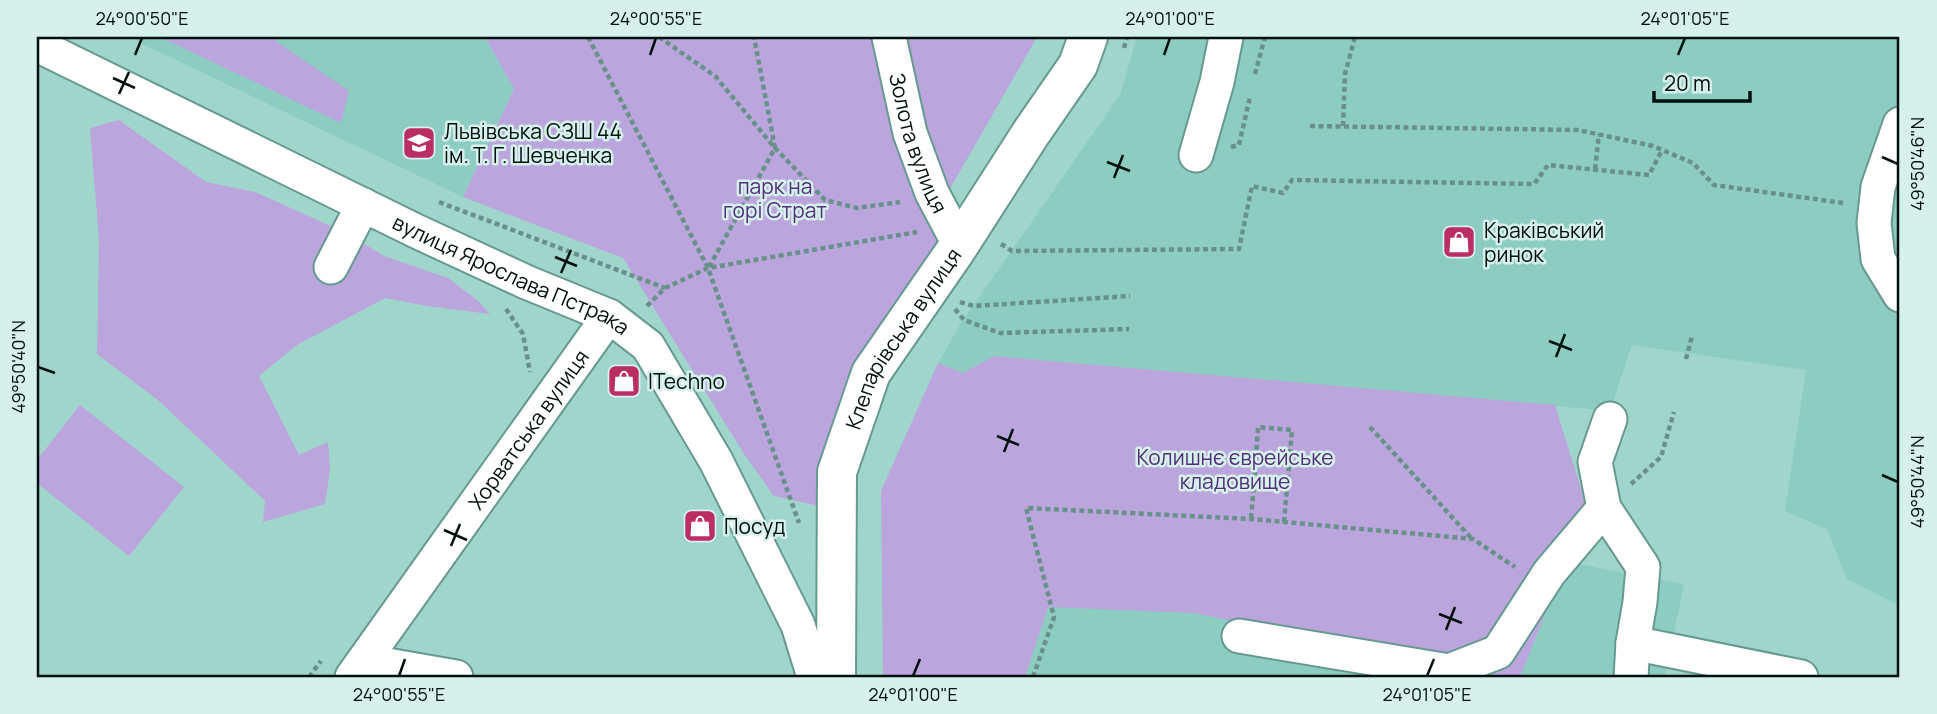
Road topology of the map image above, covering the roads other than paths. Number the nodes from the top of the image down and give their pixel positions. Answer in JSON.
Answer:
{"nodes":[{"id":1,"x":888,"y":37,"type":"edge"},
{"id":2,"x":1088,"y":37,"type":"edge"},
{"id":3,"x":1226,"y":37,"type":"edge"},
{"id":4,"x":39,"y":43,"type":"edge"},
{"id":5,"x":1900,"y":124,"type":"edge"},
{"id":6,"x":1196,"y":155,"type":"dead end"},
{"id":7,"x":363,"y":205,"type":"junction"},
{"id":8,"x":944,"y":237,"type":"junction"},
{"id":9,"x":331,"y":267,"type":"dead end"},
{"id":10,"x":1900,"y":295,"type":"edge"},
{"id":11,"x":609,"y":316,"type":"junction"},
{"id":12,"x":1610,"y":419,"type":"dead end"},
{"id":13,"x":1604,"y":508,"type":"junction"},
{"id":14,"x":1239,"y":636,"type":"dead end"},
{"id":15,"x":1633,"y":643,"type":"junction"},
{"id":16,"x":358,"y":669,"type":"edge"},
{"id":17,"x":456,"y":677,"type":"edge"},
{"id":18,"x":814,"y":677,"type":"edge"},
{"id":19,"x":836,"y":677,"type":"edge"},
{"id":20,"x":1631,"y":677,"type":"edge"},
{"id":21,"x":1801,"y":677,"type":"edge"}],
"edges":[{"from":1,"to":8,"type":"street","name":"Золота вулиця"},
{"from":2,"to":8,"type":"main road","name":"Клепарівська вулиця"},
{"from":3,"to":6,"type":"street"},
{"from":4,"to":7,"type":"street","name":"вулиця Ярослава Пстрака"},
{"from":5,"to":10,"type":"street"},
{"from":7,"to":9,"type":"street"},
{"from":7,"to":11,"type":"street","name":"вулиця Ярослава Пстрака"},
{"from":8,"to":19,"type":"main road","name":"Клепарівська вулиця"},
{"from":11,"to":16,"type":"street","name":"Хорватська вулиця"},
{"from":11,"to":18,"type":"street","name":"вулиця Ярослава Пстрака"},
{"from":12,"to":13,"type":"street"},
{"from":13,"to":14,"type":"street"},
{"from":13,"to":15,"type":"street"},
{"from":15,"to":20,"type":"street"},
{"from":15,"to":21,"type":"street"},
{"from":16,"to":17,"type":"street"}]}
